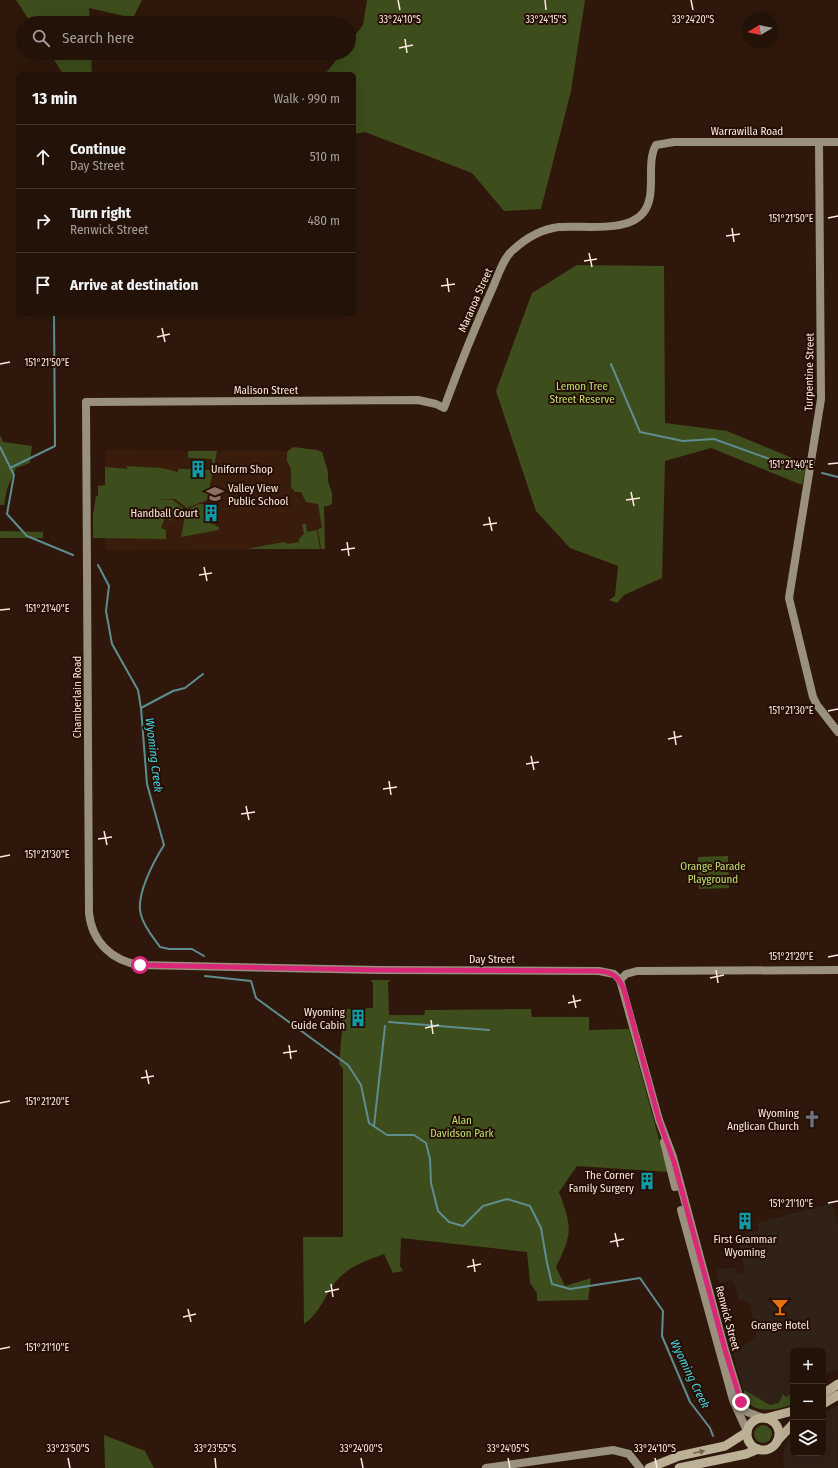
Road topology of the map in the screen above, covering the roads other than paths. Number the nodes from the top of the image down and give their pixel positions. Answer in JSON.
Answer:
{"nodes":[{"id":1,"x":819,"y":142,"type":"junction"},
{"id":2,"x":838,"y":142,"type":"edge"},
{"id":3,"x":656,"y":145,"type":"joint"},
{"id":4,"x":86,"y":402,"type":"joint"},
{"id":5,"x":444,"y":408,"type":"joint"},
{"id":6,"x":838,"y":732,"type":"edge"},
{"id":7,"x":140,"y":965,"type":"joint"},
{"id":8,"x":838,"y":970,"type":"edge"},
{"id":9,"x":620,"y":980,"type":"junction"},
{"id":10,"x":680,"y":1196,"type":"junction"},
{"id":11,"x":688,"y":1237,"type":"junction"},
{"id":12,"x":707,"y":1281,"type":"junction"},
{"id":13,"x":716,"y":1339,"type":"junction"},
{"id":14,"x":730,"y":1362,"type":"junction"},
{"id":15,"x":838,"y":1384,"type":"edge"},
{"id":16,"x":730,"y":1389,"type":"junction"},
{"id":17,"x":826,"y":1392,"type":"edge"},
{"id":18,"x":838,"y":1395,"type":"edge"},
{"id":19,"x":826,"y":1402,"type":"edge"},
{"id":20,"x":790,"y":1412,"type":"edge"},
{"id":21,"x":764,"y":1418,"type":"junction"},
{"id":22,"x":790,"y":1427,"type":"edge"},
{"id":23,"x":747,"y":1431,"type":"junction"},
{"id":24,"x":778,"y":1440,"type":"junction"},
{"id":25,"x":758,"y":1449,"type":"junction"},
{"id":26,"x":486,"y":1468,"type":"edge"},
{"id":27,"x":640,"y":1468,"type":"edge"},
{"id":28,"x":649,"y":1468,"type":"edge"},
{"id":29,"x":679,"y":1468,"type":"edge"}],
"edges":[{"from":1,"to":2,"type":"street","name":"Warrawilla Road"},
{"from":1,"to":3,"type":"street","name":"Warrawilla Road"},
{"from":1,"to":6,"type":"street","name":"Turpentine Street"},
{"from":3,"to":5,"type":"street","name":"Maranoa Street"},
{"from":4,"to":5,"type":"street","name":"Malison Street"},
{"from":4,"to":7,"type":"street","name":"Chamberlain Road"},
{"from":7,"to":9,"type":"street","name":"Day Street"},
{"from":8,"to":9,"type":"street"},
{"from":9,"to":10,"type":"street","name":"Renwick Street"},
{"from":10,"to":11,"type":"street","name":"Renwick Street"},
{"from":10,"to":12,"type":"street","name":"Renwick Street"},
{"from":11,"to":12,"type":"street"},
{"from":11,"to":13,"type":"street","name":"Renwick Street"},
{"from":12,"to":13,"type":"street"},
{"from":12,"to":14,"type":"street","name":"Renwick Street"},
{"from":13,"to":16,"type":"street","name":"Renwick Street"},
{"from":14,"to":16,"type":"street"},
{"from":14,"to":21,"type":"street","name":"Renwick Street"},
{"from":15,"to":17,"type":"main road"},
{"from":16,"to":23,"type":"street","name":"Renwick Street"},
{"from":18,"to":19,"type":"main road"},
{"from":20,"to":21,"type":"main road"},
{"from":21,"to":23,"type":"main road"},
{"from":21,"to":24,"type":"main road"},
{"from":22,"to":24,"type":"main road"},
{"from":23,"to":25,"type":"main road"},
{"from":28,"to":23,"type":"main road","one_way":true},
{"from":24,"to":25,"type":"main road"},
{"from":25,"to":29,"type":"main road"},
{"from":26,"to":27,"type":"street"}]}
